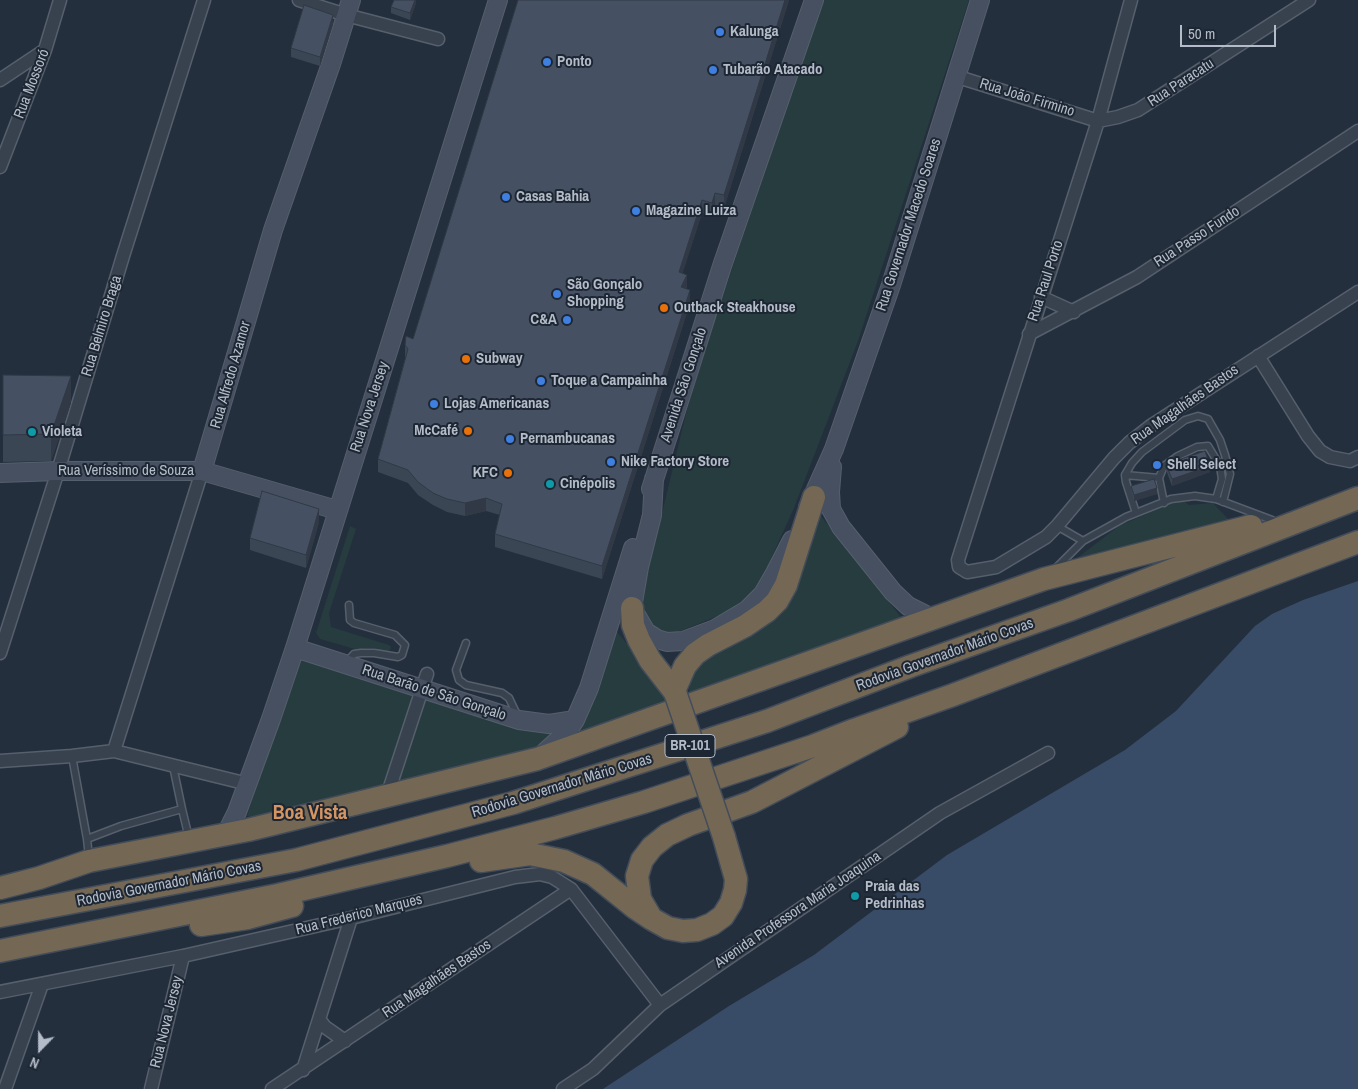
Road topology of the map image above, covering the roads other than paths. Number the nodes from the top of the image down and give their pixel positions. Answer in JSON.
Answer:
{"nodes":[{"id":1,"x":60,"y":0,"type":"edge"},
{"id":2,"x":204,"y":0,"type":"edge"},
{"id":3,"x":299,"y":0,"type":"edge"},
{"id":4,"x":498,"y":0,"type":"edge"},
{"id":5,"x":814,"y":0,"type":"edge"},
{"id":6,"x":980,"y":0,"type":"edge"},
{"id":7,"x":1131,"y":0,"type":"edge"},
{"id":8,"x":1309,"y":0,"type":"edge"},
{"id":9,"x":349,"y":8,"type":"edge"},
{"id":10,"x":438,"y":39,"type":"dead end"},
{"id":11,"x":45,"y":50,"type":"junction"},
{"id":12,"x":956,"y":76,"type":"junction"},
{"id":13,"x":0,"y":80,"type":"edge"},
{"id":14,"x":1098,"y":120,"type":"junction"},
{"id":15,"x":1358,"y":131,"type":"edge"},
{"id":16,"x":0,"y":167,"type":"edge"},
{"id":17,"x":1358,"y":292,"type":"edge"},
{"id":18,"x":1041,"y":296,"type":"junction"},
{"id":19,"x":1074,"y":312,"type":"junction"},
{"id":20,"x":1029,"y":334,"type":"junction"},
{"id":21,"x":1258,"y":356,"type":"junction"},
{"id":22,"x":834,"y":449,"type":"junction"},
{"id":23,"x":1358,"y":458,"type":"edge"},
{"id":24,"x":58,"y":471,"type":"junction"},
{"id":25,"x":202,"y":471,"type":"junction"},
{"id":26,"x":0,"y":472,"type":"edge"},
{"id":27,"x":1125,"y":475,"type":"junction"},
{"id":28,"x":1158,"y":478,"type":"junction"},
{"id":29,"x":654,"y":479,"type":"junction"},
{"id":30,"x":814,"y":496,"type":"junction"},
{"id":31,"x":1358,"y":498,"type":"edge"},
{"id":32,"x":1216,"y":499,"type":"junction"},
{"id":33,"x":1223,"y":502,"type":"junction"},
{"id":34,"x":1164,"y":503,"type":"junction"},
{"id":35,"x":337,"y":510,"type":"junction"},
{"id":36,"x":1136,"y":513,"type":"junction"},
{"id":37,"x":1272,"y":520,"type":"junction"},
{"id":38,"x":1294,"y":522,"type":"junction"},
{"id":39,"x":1057,"y":526,"type":"junction"},
{"id":40,"x":1083,"y":541,"type":"junction"},
{"id":41,"x":1358,"y":542,"type":"edge"},
{"id":42,"x":958,"y":560,"type":"joint"},
{"id":43,"x":1044,"y":579,"type":"junction"},
{"id":44,"x":349,"y":605,"type":"dead end"},
{"id":45,"x":632,"y":608,"type":"junction"},
{"id":46,"x":934,"y":619,"type":"junction"},
{"id":47,"x":466,"y":642,"type":"dead end"},
{"id":48,"x":294,"y":648,"type":"junction"},
{"id":49,"x":0,"y":653,"type":"edge"},
{"id":50,"x":345,"y":665,"type":"junction"},
{"id":51,"x":424,"y":682,"type":"junction"},
{"id":52,"x":675,"y":693,"type":"junction"},
{"id":53,"x":953,"y":695,"type":"junction"},
{"id":54,"x":519,"y":720,"type":"junction"},
{"id":55,"x":575,"y":720,"type":"junction"},
{"id":56,"x":114,"y":751,"type":"junction"},
{"id":57,"x":1048,"y":753,"type":"dead end"},
{"id":58,"x":72,"y":756,"type":"junction"},
{"id":59,"x":537,"y":759,"type":"junction"},
{"id":60,"x":0,"y":761,"type":"edge"},
{"id":61,"x":173,"y":765,"type":"junction"},
{"id":62,"x":248,"y":784,"type":"junction"},
{"id":63,"x":387,"y":796,"type":"junction"},
{"id":64,"x":182,"y":809,"type":"junction"},
{"id":65,"x":237,"y":826,"type":"junction"},
{"id":66,"x":87,"y":839,"type":"junction"},
{"id":67,"x":190,"y":842,"type":"junction"},
{"id":68,"x":89,"y":861,"type":"junction"},
{"id":69,"x":0,"y":888,"type":"edge"},
{"id":70,"x":571,"y":888,"type":"junction"},
{"id":71,"x":0,"y":916,"type":"edge"},
{"id":72,"x":351,"y":918,"type":"junction"},
{"id":73,"x":652,"y":919,"type":"junction"},
{"id":74,"x":90,"y":934,"type":"junction"},
{"id":75,"x":0,"y":951,"type":"edge"},
{"id":76,"x":183,"y":956,"type":"junction"},
{"id":77,"x":42,"y":984,"type":"junction"},
{"id":78,"x":0,"y":992,"type":"edge"},
{"id":79,"x":660,"y":1005,"type":"junction"},
{"id":80,"x":319,"y":1019,"type":"junction"},
{"id":81,"x":345,"y":1041,"type":"junction"},
{"id":82,"x":302,"y":1070,"type":"junction"},
{"id":83,"x":5,"y":1089,"type":"edge"},
{"id":84,"x":151,"y":1089,"type":"edge"},
{"id":85,"x":272,"y":1089,"type":"edge"},
{"id":86,"x":563,"y":1089,"type":"edge"}],
"edges":[{"from":1,"to":11,"type":"street","name":"Rua Mossoró"},
{"from":2,"to":24,"type":"street","name":"Rua Belmiro Braga"},
{"from":3,"to":9,"type":"street"},
{"from":4,"to":35,"type":"street","name":"Rua Nova Jersey"},
{"from":5,"to":29,"type":"street","name":"Avenida São Gonçalo"},
{"from":6,"to":12,"type":"street","name":"Rua Governador Macedo Soares"},
{"from":7,"to":14,"type":"street","name":"Rua Raul Porto"},
{"from":8,"to":14,"type":"street","name":"Rua Paracatu"},
{"from":9,"to":10,"type":"street"},
{"from":9,"to":25,"type":"street","name":"Rua Alfredo Azamor"},
{"from":11,"to":13,"type":"street"},
{"from":11,"to":16,"type":"street","name":"Rua Mossoró"},
{"from":12,"to":14,"type":"street","name":"Rua João Firmino"},
{"from":12,"to":22,"type":"street","name":"Rua Governador Macedo Soares"},
{"from":14,"to":18,"type":"street","name":"Rua Raul Porto"},
{"from":15,"to":19,"type":"street","name":"Rua Passo Fundo"},
{"from":17,"to":21,"type":"street","name":"Rua Magalhães Bastos"},
{"from":18,"to":19,"type":"street"},
{"from":18,"to":20,"type":"street","name":"Rua Raul Porto"},
{"from":19,"to":20,"type":"street","name":"Rua Passo Fundo"},
{"from":20,"to":42,"type":"street","name":"Rua Raul Porto"},
{"from":21,"to":23,"type":"street"},
{"from":21,"to":39,"type":"street","name":"Rua Magalhães Bastos"},
{"from":22,"to":30,"type":"street","name":"Rua Governador Macedo Soares"},
{"from":22,"to":46,"type":"street","name":"Rua Governador Macedo Soares"},
{"from":24,"to":25,"type":"street","name":"Rua Veríssimo de Souza"},
{"from":24,"to":26,"type":"street","name":"Rua Veríssimo de Souza"},
{"from":24,"to":49,"type":"street","name":"Rua Belmiro Braga"},
{"from":25,"to":35,"type":"street","name":"Rua Veríssimo de Souza"},
{"from":25,"to":56,"type":"street","name":"Rua Alfredo Azamor"},
{"from":27,"to":28,"type":"lane"},
{"from":27,"to":33,"type":"lane"},
{"from":27,"to":36,"type":"lane"},
{"from":28,"to":32,"type":"lane"},
{"from":28,"to":34,"type":"lane"},
{"from":29,"to":45,"type":"street"},
{"from":29,"to":55,"type":"street","name":"Avenida São Gonçalo"},
{"from":30,"to":45,"type":"street","name":"Rua Governador Macedo Soares"},
{"from":30,"to":52,"type":"highway"},
{"from":31,"to":38,"type":"highway","name":"Rodovia Governador Mário Covas","number":"BR-101"},
{"from":32,"to":33,"type":"lane"},
{"from":32,"to":34,"type":"lane"},
{"from":33,"to":37,"type":"lane"},
{"from":34,"to":36,"type":"lane"},
{"from":35,"to":48,"type":"street","name":"Rua Nova Jersey"},
{"from":36,"to":40,"type":"lane"},
{"from":37,"to":38,"type":"highway"},
{"from":37,"to":43,"type":"highway"},
{"from":38,"to":71,"type":"highway","name":"Rodovia Governador Mário Covas","number":"BR-101"},
{"from":39,"to":40,"type":"lane"},
{"from":39,"to":42,"type":"street","name":"Rua Magalhães Bastos"},
{"from":40,"to":43,"type":"lane"},
{"from":41,"to":53,"type":"highway","name":"Rodovia Governador Mário Covas","number":"BR-101"},
{"from":43,"to":46,"type":"highway"},
{"from":44,"to":50,"type":"lane"},
{"from":45,"to":52,"type":"highway"},
{"from":46,"to":59,"type":"highway"},
{"from":47,"to":54,"type":"lane"},
{"from":48,"to":50,"type":"street","name":"Rua Barão de São Gonçalo"},
{"from":48,"to":62,"type":"street","name":"Rua Nova Jersey"},
{"from":50,"to":51,"type":"street","name":"Rua Barão de São Gonçalo"},
{"from":51,"to":54,"type":"street","name":"Rua Barão de São Gonçalo"},
{"from":51,"to":63,"type":"street"},
{"from":52,"to":73,"type":"highway","bridge":true},
{"from":53,"to":73,"type":"highway"},
{"from":53,"to":74,"type":"highway","name":"Rodovia Governador Mário Covas","number":"BR-101"},
{"from":54,"to":55,"type":"street","name":"Rua Barão de São Gonçalo"},
{"from":55,"to":59,"type":"street","name":"Avenida São Gonçalo"},
{"from":56,"to":58,"type":"street"},
{"from":56,"to":61,"type":"street"},
{"from":57,"to":79,"type":"street","name":"Avenida Professora Maria Joaquina"},
{"from":58,"to":60,"type":"street"},
{"from":58,"to":66,"type":"lane"},
{"from":59,"to":63,"type":"highway"},
{"from":61,"to":62,"type":"street"},
{"from":61,"to":64,"type":"lane"},
{"from":62,"to":65,"type":"street","name":"Rua Nova Jersey"},
{"from":63,"to":65,"type":"highway"},
{"from":64,"to":66,"type":"lane"},
{"from":64,"to":67,"type":"lane"},
{"from":65,"to":67,"type":"highway"},
{"from":66,"to":68,"type":"lane"},
{"from":67,"to":68,"type":"highway"},
{"from":68,"to":69,"type":"highway"},
{"from":70,"to":72,"type":"street","name":"Rua Frederico Marques"},
{"from":70,"to":79,"type":"street","name":"Rua Frederico Marques"},
{"from":70,"to":81,"type":"street","name":"Rua Magalhães Bastos"},
{"from":72,"to":76,"type":"street","name":"Rua Frederico Marques"},
{"from":72,"to":80,"type":"street"},
{"from":73,"to":74,"type":"highway"},
{"from":74,"to":75,"type":"highway","name":"Rodovia Governador Mário Covas","number":"BR-101"},
{"from":76,"to":77,"type":"street","name":"Rua Frederico Marques"},
{"from":76,"to":84,"type":"street","name":"Rua Nova Jersey"},
{"from":77,"to":78,"type":"street","name":"Rua Frederico Marques"},
{"from":77,"to":83,"type":"street"},
{"from":79,"to":86,"type":"street","name":"Avenida Professora Maria Joaquina"},
{"from":80,"to":81,"type":"street"},
{"from":80,"to":82,"type":"street"},
{"from":81,"to":82,"type":"street","name":"Rua Magalhães Bastos"},
{"from":82,"to":85,"type":"street","name":"Rua Magalhães Bastos"}]}
